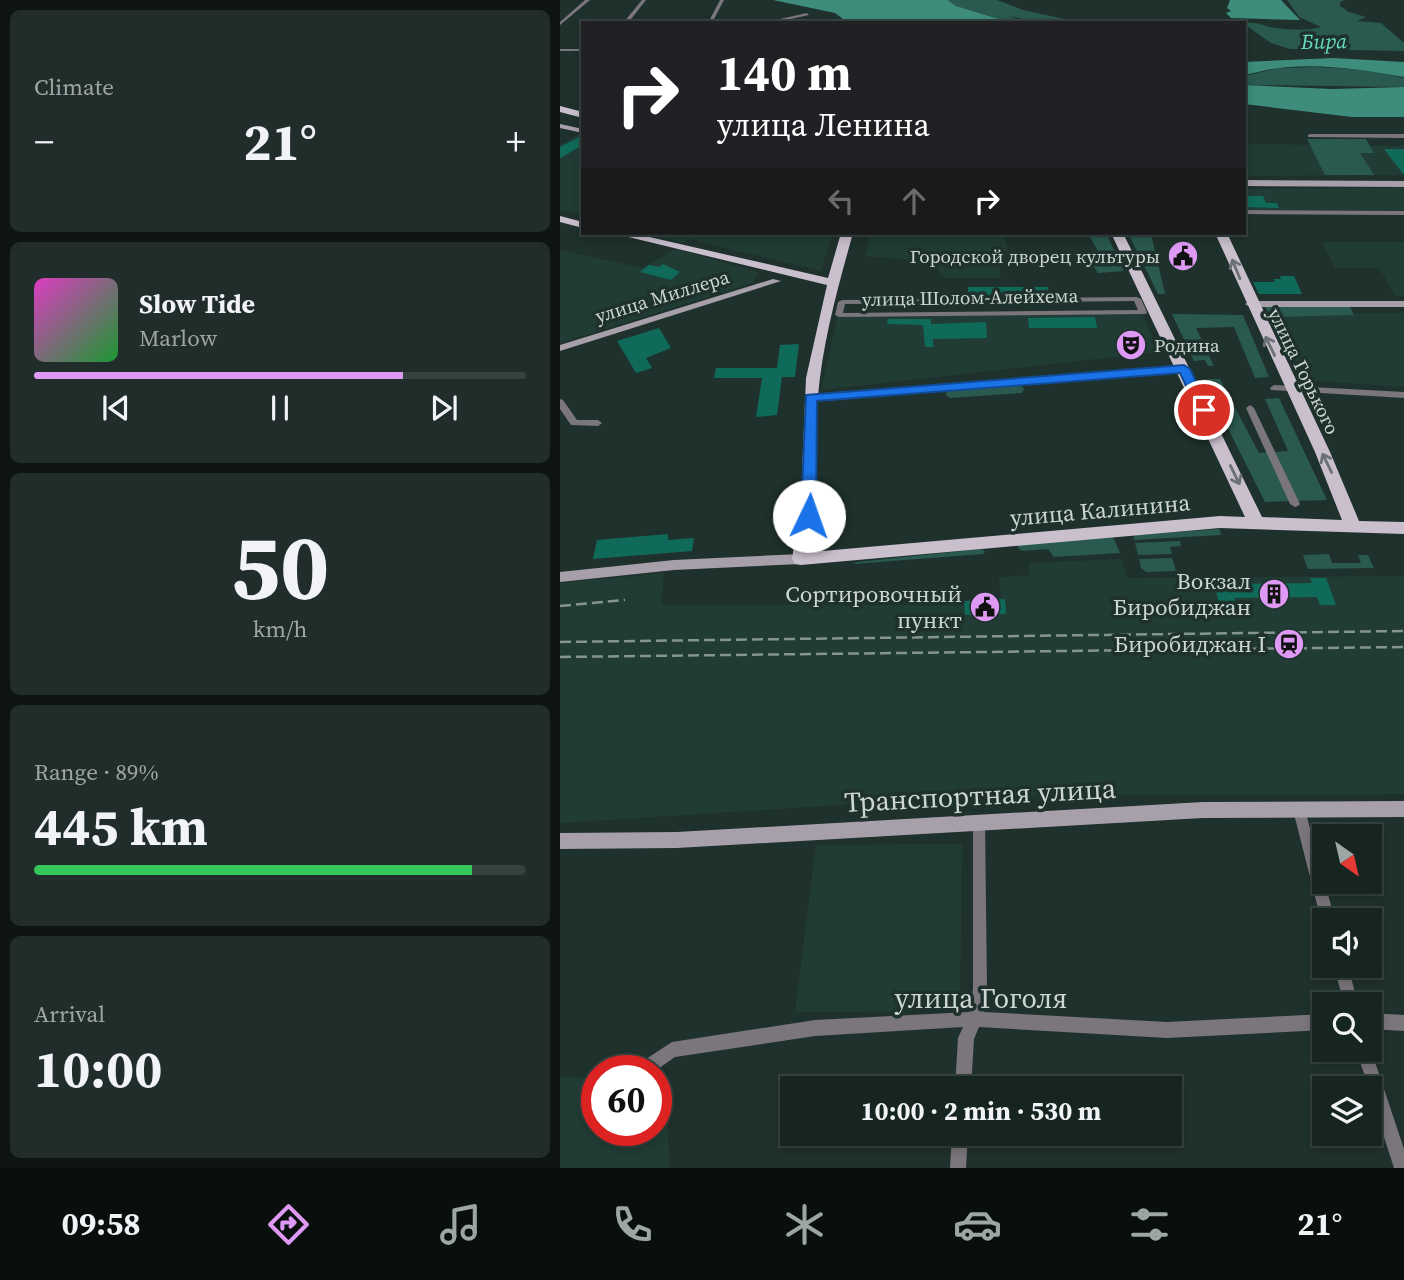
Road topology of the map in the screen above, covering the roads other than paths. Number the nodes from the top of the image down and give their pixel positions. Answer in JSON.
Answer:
{"nodes":[{"id":1,"x":589,"y":0,"type":"edge"},
{"id":2,"x":644,"y":0,"type":"edge"},
{"id":3,"x":722,"y":0,"type":"edge"},
{"id":4,"x":807,"y":14,"type":"dead end"},
{"id":5,"x":627,"y":21,"type":"edge"},
{"id":6,"x":711,"y":21,"type":"edge"},
{"id":7,"x":774,"y":21,"type":"edge"},
{"id":8,"x":560,"y":24,"type":"edge"},
{"id":9,"x":560,"y":50,"type":"edge"},
{"id":10,"x":581,"y":50,"type":"edge"},
{"id":11,"x":560,"y":107,"type":"edge"},
{"id":12,"x":581,"y":112,"type":"edge"},
{"id":13,"x":560,"y":126,"type":"edge"},
{"id":14,"x":579,"y":130,"type":"edge"},
{"id":15,"x":1310,"y":136,"type":"dead end"},
{"id":16,"x":1404,"y":136,"type":"edge"},
{"id":17,"x":560,"y":138,"type":"edge"},
{"id":18,"x":1246,"y":183,"type":"edge"},
{"id":19,"x":1404,"y":184,"type":"edge"},
{"id":20,"x":1246,"y":212,"type":"edge"},
{"id":21,"x":1404,"y":213,"type":"edge"},
{"id":22,"x":560,"y":219,"type":"edge"},
{"id":23,"x":581,"y":224,"type":"edge"},
{"id":24,"x":627,"y":235,"type":"edge"},
{"id":25,"x":846,"y":235,"type":"edge"},
{"id":26,"x":1118,"y":235,"type":"edge"},
{"id":27,"x":1223,"y":235,"type":"edge"},
{"id":28,"x":776,"y":281,"type":"dead end"},
{"id":29,"x":831,"y":282,"type":"junction"},
{"id":30,"x":1137,"y":299,"type":"joint"},
{"id":31,"x":1250,"y":304,"type":"junction"},
{"id":32,"x":1404,"y":304,"type":"edge"},
{"id":33,"x":560,"y":348,"type":"edge"},
{"id":34,"x":1184,"y":369,"type":"junction"},
{"id":35,"x":1282,"y":388,"type":"junction"},
{"id":36,"x":1404,"y":395,"type":"edge"},
{"id":37,"x":811,"y":398,"type":"junction"},
{"id":38,"x":560,"y":402,"type":"edge"},
{"id":39,"x":1250,"y":408,"type":"dead end"},
{"id":40,"x":598,"y":423,"type":"dead end"},
{"id":41,"x":1295,"y":504,"type":"dead end"},
{"id":42,"x":1256,"y":523,"type":"junction"},
{"id":43,"x":1353,"y":526,"type":"junction"},
{"id":44,"x":1404,"y":528,"type":"edge"},
{"id":45,"x":801,"y":559,"type":"junction"},
{"id":46,"x":560,"y":577,"type":"edge"},
{"id":47,"x":1404,"y":809,"type":"edge"},
{"id":48,"x":1299,"y":810,"type":"junction"},
{"id":49,"x":979,"y":821,"type":"junction"},
{"id":50,"x":560,"y":841,"type":"edge"},
{"id":51,"x":1325,"y":908,"type":"edge"},
{"id":52,"x":975,"y":1019,"type":"junction"},
{"id":53,"x":1382,"y":1022,"type":"edge"},
{"id":54,"x":1312,"y":1023,"type":"edge"},
{"id":55,"x":1404,"y":1023,"type":"edge"},
{"id":56,"x":664,"y":1055,"type":"edge"},
{"id":57,"x":1368,"y":1062,"type":"edge"},
{"id":58,"x":964,"y":1076,"type":"edge"},
{"id":59,"x":959,"y":1146,"type":"edge"},
{"id":60,"x":958,"y":1168,"type":"edge"},
{"id":61,"x":1402,"y":1168,"type":"edge"}],
"edges":[{"from":1,"to":8,"type":"street"},
{"from":2,"to":5,"type":"street"},
{"from":3,"to":6,"type":"street"},
{"from":4,"to":7,"type":"street"},
{"from":9,"to":10,"type":"street"},
{"from":11,"to":12,"type":"main road"},
{"from":13,"to":14,"type":"main road"},
{"from":14,"to":17,"type":"main road"},
{"from":15,"to":16,"type":"street"},
{"from":18,"to":19,"type":"main road"},
{"from":20,"to":21,"type":"street"},
{"from":22,"to":23,"type":"main road"},
{"from":24,"to":29,"type":"main road"},
{"from":25,"to":29,"type":"main road"},
{"from":26,"to":34,"type":"main road"},
{"from":31,"to":27,"type":"main road","name":"улица Горького","one_way":true},
{"from":28,"to":33,"type":"main road","name":"улица Миллера"},
{"from":29,"to":37,"type":"main road"},
{"from":30,"to":30,"type":"street","name":"улица Шолом-Алейхема"},
{"from":31,"to":32,"type":"main road"},
{"from":35,"to":31,"type":"main road","name":"улица Горького","one_way":true},
{"from":34,"to":37,"type":"main road"},
{"from":34,"to":42,"type":"main road","one_way":true},
{"from":35,"to":36,"type":"street"},
{"from":43,"to":35,"type":"main road","name":"улица Горького","one_way":true},
{"from":37,"to":45,"type":"main road"},
{"from":38,"to":40,"type":"street"},
{"from":39,"to":41,"type":"street"},
{"from":42,"to":43,"type":"main road","name":"улица Калинина"},
{"from":42,"to":45,"type":"main road","name":"улица Калинина"},
{"from":43,"to":44,"type":"main road","name":"улица Калинина"},
{"from":45,"to":46,"type":"main road"},
{"from":47,"to":48,"type":"main road","name":"Транспортная улица"},
{"from":48,"to":49,"type":"main road","name":"Транспортная улица"},
{"from":48,"to":51,"type":"street"},
{"from":49,"to":50,"type":"main road","name":"Транспортная улица"},
{"from":49,"to":52,"type":"street"},
{"from":52,"to":54,"type":"street","name":"улица Гоголя"},
{"from":52,"to":56,"type":"street","name":"улица Гоголя"},
{"from":52,"to":58,"type":"street"},
{"from":53,"to":55,"type":"street"},
{"from":57,"to":61,"type":"street"},
{"from":59,"to":60,"type":"street"}]}
